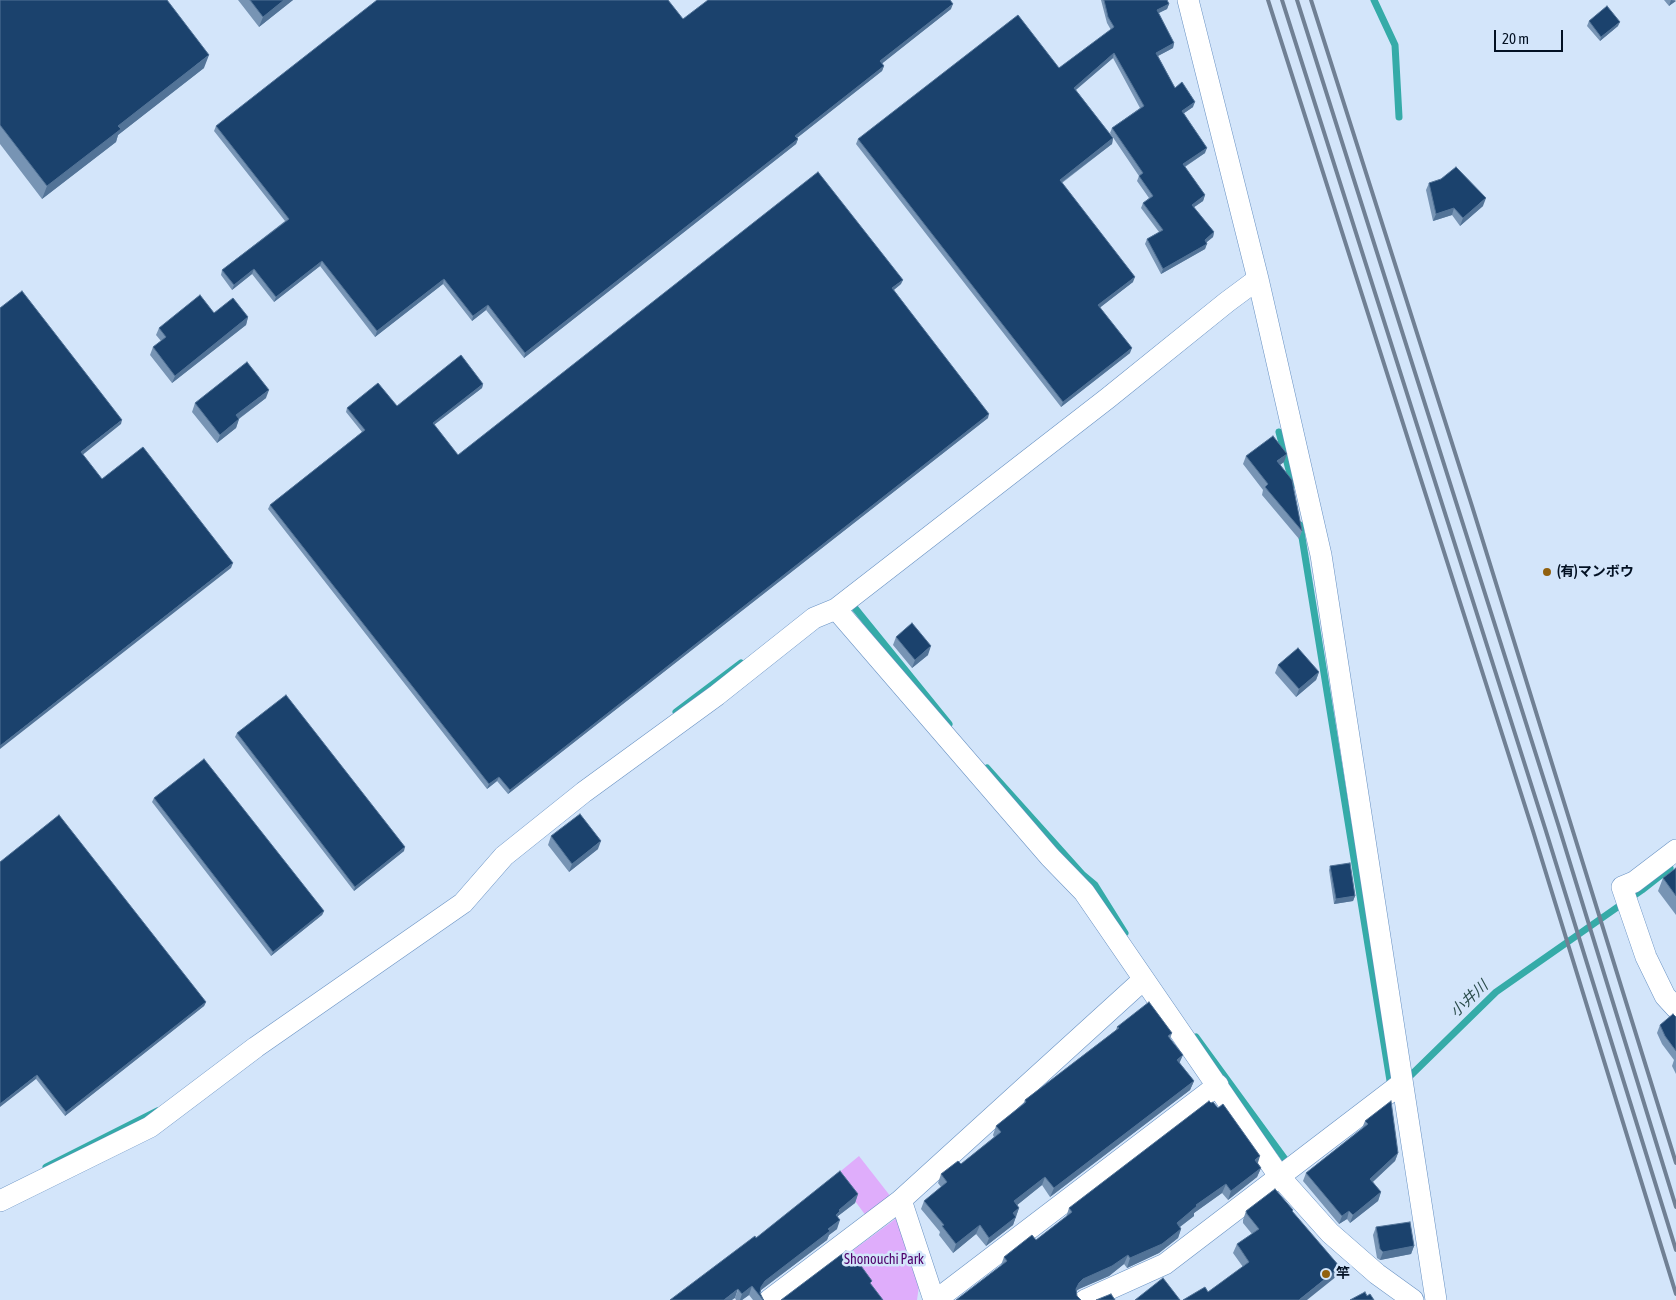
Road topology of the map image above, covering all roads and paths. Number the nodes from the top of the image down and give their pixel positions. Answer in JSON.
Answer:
{"nodes":[{"id":1,"x":1188,"y":0,"type":"edge"},
{"id":2,"x":1258,"y":279,"type":"junction"},
{"id":3,"x":836,"y":609,"type":"junction"},
{"id":4,"x":1676,"y":850,"type":"edge"},
{"id":5,"x":1143,"y":980,"type":"junction"},
{"id":6,"x":1676,"y":1008,"type":"edge"},
{"id":7,"x":1402,"y":1083,"type":"junction"},
{"id":8,"x":1218,"y":1085,"type":"junction"},
{"id":9,"x":1279,"y":1176,"type":"junction"},
{"id":10,"x":901,"y":1200,"type":"junction"},
{"id":11,"x":0,"y":1201,"type":"edge"},
{"id":12,"x":769,"y":1300,"type":"edge"},
{"id":13,"x":935,"y":1300,"type":"edge"},
{"id":14,"x":1085,"y":1300,"type":"edge"},
{"id":15,"x":1413,"y":1300,"type":"edge"},
{"id":16,"x":1436,"y":1300,"type":"edge"}],
"edges":[{"from":1,"to":2,"type":"street"},
{"from":2,"to":3,"type":"street"},
{"from":2,"to":7,"type":"street"},
{"from":3,"to":5,"type":"street"},
{"from":3,"to":11,"type":"street"},
{"from":4,"to":6,"type":"street"},
{"from":5,"to":8,"type":"street"},
{"from":5,"to":10,"type":"street"},
{"from":7,"to":9,"type":"street"},
{"from":7,"to":16,"type":"street"},
{"from":8,"to":9,"type":"street"},
{"from":8,"to":13,"type":"street"},
{"from":9,"to":14,"type":"street"},
{"from":9,"to":15,"type":"street"},
{"from":10,"to":12,"type":"street"},
{"from":10,"to":13,"type":"street"}]}
